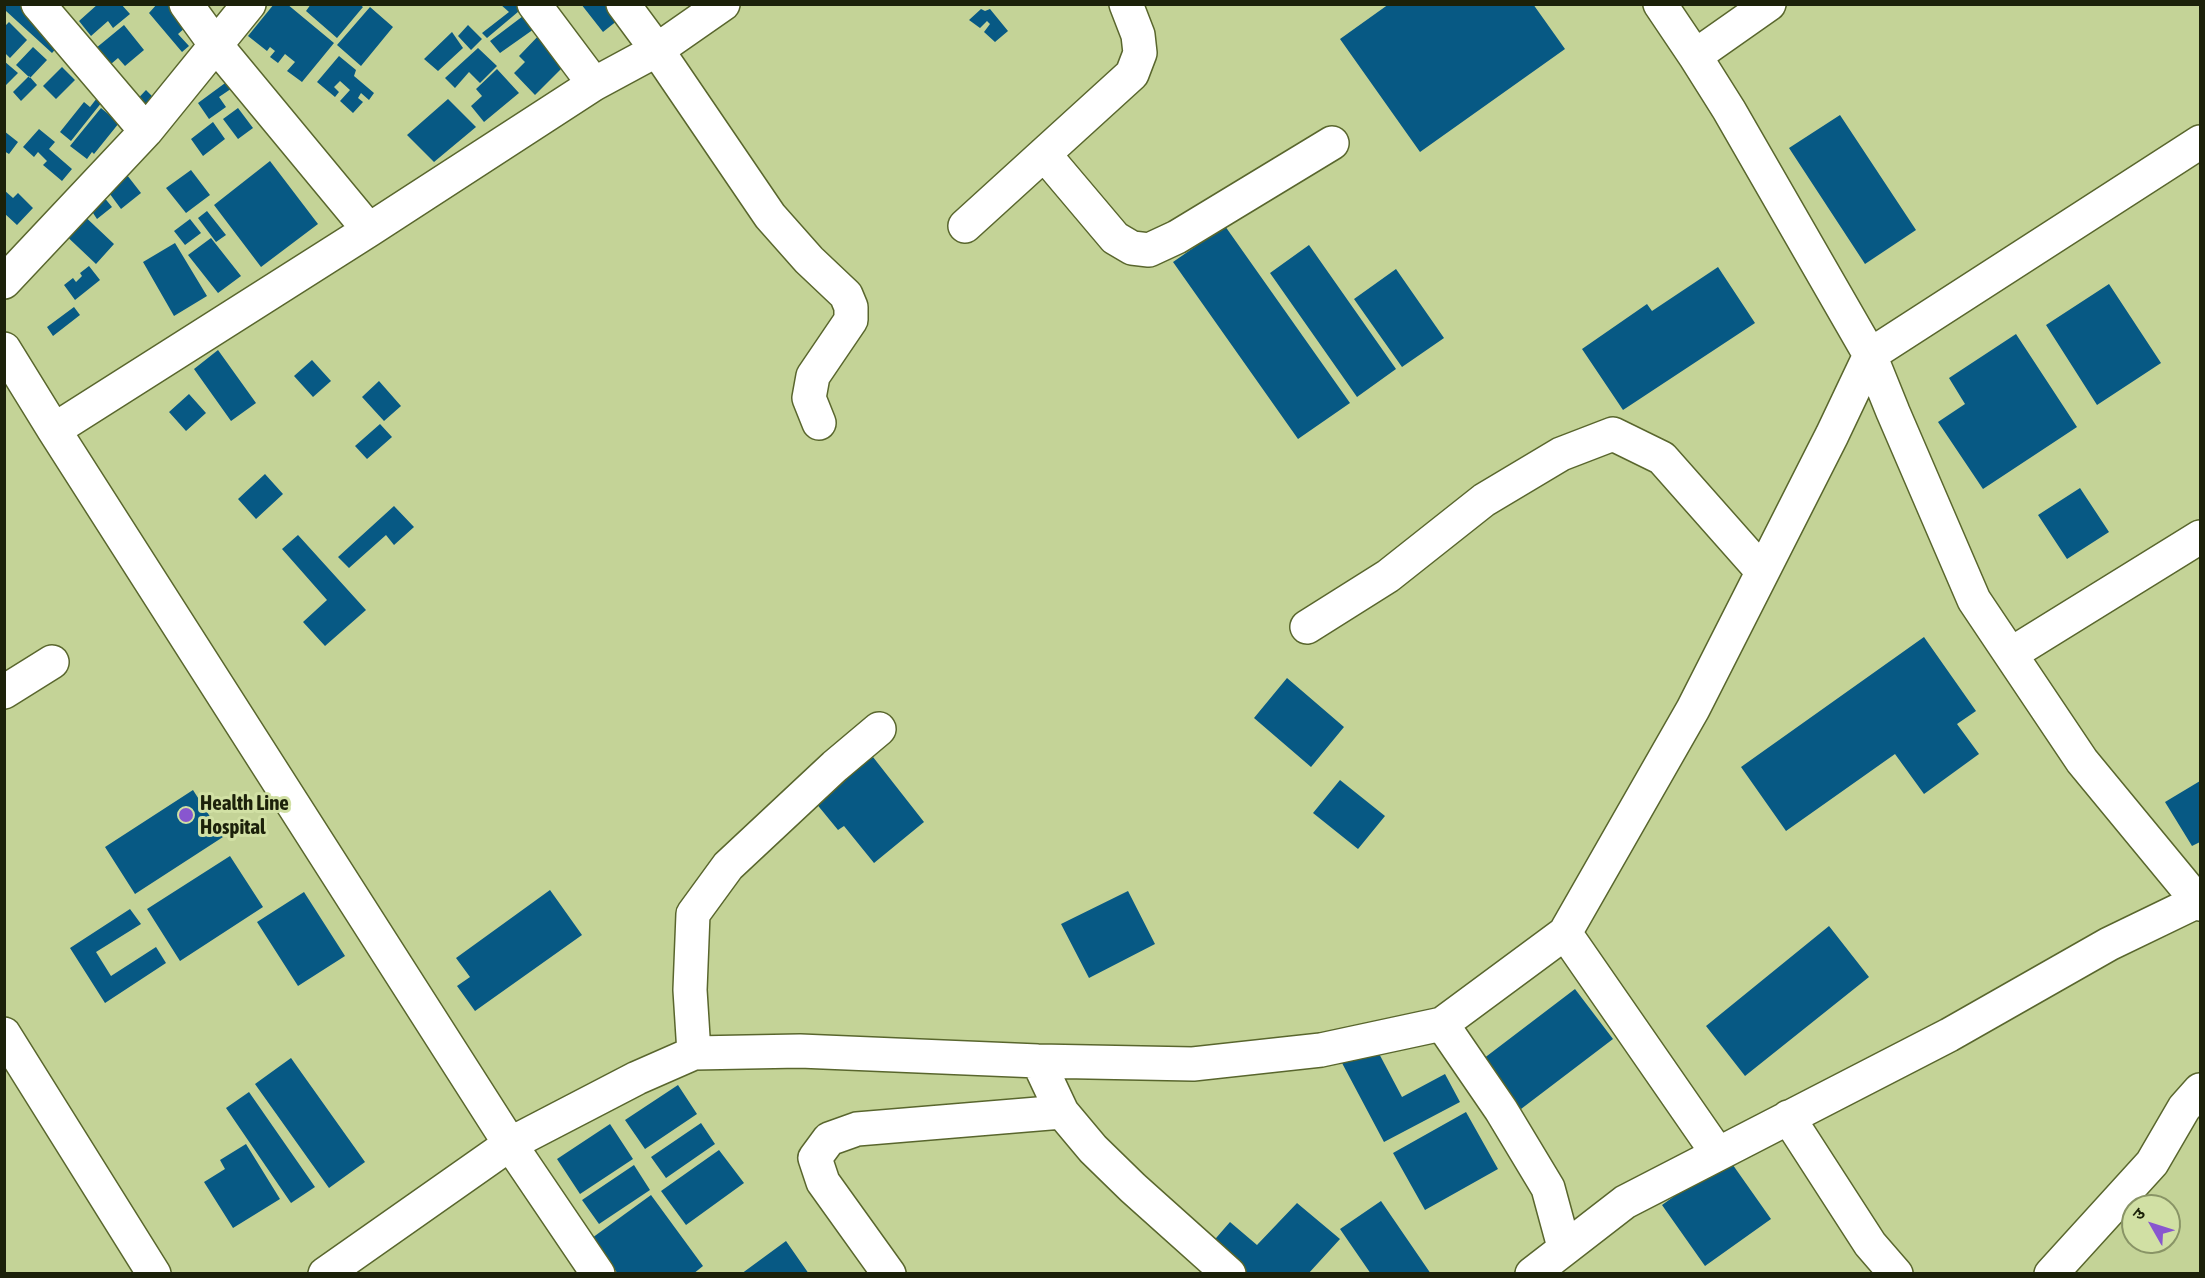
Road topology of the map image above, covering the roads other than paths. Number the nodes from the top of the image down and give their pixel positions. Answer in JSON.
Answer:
{"nodes":[{"id":1,"x":38,"y":4,"type":"edge"},
{"id":2,"x":186,"y":4,"type":"edge"},
{"id":3,"x":249,"y":4,"type":"edge"},
{"id":4,"x":534,"y":4,"type":"edge"},
{"id":5,"x":623,"y":4,"type":"edge"},
{"id":6,"x":723,"y":4,"type":"edge"},
{"id":7,"x":1126,"y":4,"type":"edge"},
{"id":8,"x":1660,"y":4,"type":"edge"},
{"id":9,"x":1769,"y":4,"type":"edge"},
{"id":10,"x":215,"y":44,"type":"junction"},
{"id":11,"x":657,"y":50,"type":"junction"},
{"id":12,"x":1695,"y":56,"type":"junction"},
{"id":13,"x":594,"y":84,"type":"junction"},
{"id":14,"x":146,"y":131,"type":"junction"},
{"id":15,"x":2200,"y":142,"type":"edge"},
{"id":16,"x":1332,"y":143,"type":"dead end"},
{"id":17,"x":1044,"y":154,"type":"junction"},
{"id":18,"x":965,"y":226,"type":"dead end"},
{"id":19,"x":369,"y":230,"type":"junction"},
{"id":20,"x":4,"y":282,"type":"edge"},
{"id":21,"x":4,"y":349,"type":"edge"},
{"id":22,"x":1870,"y":355,"type":"junction"},
{"id":23,"x":819,"y":423,"type":"dead end"},
{"id":24,"x":54,"y":430,"type":"junction"},
{"id":25,"x":2200,"y":537,"type":"edge"},
{"id":26,"x":1762,"y":571,"type":"junction"},
{"id":27,"x":1306,"y":627,"type":"dead end"},
{"id":28,"x":2011,"y":654,"type":"junction"},
{"id":29,"x":52,"y":662,"type":"dead end"},
{"id":30,"x":4,"y":692,"type":"edge"},
{"id":31,"x":879,"y":729,"type":"dead end"},
{"id":32,"x":2200,"y":901,"type":"edge"},
{"id":33,"x":1565,"y":933,"type":"junction"},
{"id":34,"x":1442,"y":1023,"type":"junction"},
{"id":35,"x":9,"y":1053,"type":"edge"},
{"id":36,"x":694,"y":1053,"type":"junction"},
{"id":37,"x":1038,"y":1061,"type":"junction"},
{"id":38,"x":2200,"y":1090,"type":"edge"},
{"id":39,"x":1062,"y":1112,"type":"junction"},
{"id":40,"x":1788,"y":1117,"type":"junction"},
{"id":41,"x":510,"y":1144,"type":"junction"},
{"id":42,"x":1718,"y":1154,"type":"junction"},
{"id":43,"x":1564,"y":1247,"type":"junction"},
{"id":44,"x":154,"y":1274,"type":"edge"},
{"id":45,"x":325,"y":1274,"type":"edge"},
{"id":46,"x":598,"y":1274,"type":"edge"},
{"id":47,"x":890,"y":1274,"type":"edge"},
{"id":48,"x":1229,"y":1274,"type":"edge"},
{"id":49,"x":1532,"y":1274,"type":"edge"},
{"id":50,"x":1896,"y":1274,"type":"edge"},
{"id":51,"x":2051,"y":1274,"type":"edge"}],
"edges":[{"from":1,"to":14,"type":"street"},
{"from":2,"to":10,"type":"street"},
{"from":3,"to":10,"type":"street"},
{"from":4,"to":13,"type":"street"},
{"from":5,"to":11,"type":"street"},
{"from":6,"to":11,"type":"street"},
{"from":7,"to":17,"type":"street"},
{"from":8,"to":12,"type":"street"},
{"from":9,"to":12,"type":"street"},
{"from":10,"to":14,"type":"street"},
{"from":10,"to":19,"type":"street"},
{"from":11,"to":13,"type":"street"},
{"from":11,"to":23,"type":"street"},
{"from":12,"to":22,"type":"street"},
{"from":13,"to":19,"type":"street"},
{"from":14,"to":20,"type":"street"},
{"from":15,"to":22,"type":"street"},
{"from":16,"to":17,"type":"street"},
{"from":17,"to":18,"type":"street"},
{"from":19,"to":24,"type":"street"},
{"from":21,"to":24,"type":"street"},
{"from":22,"to":26,"type":"street"},
{"from":22,"to":28,"type":"street"},
{"from":24,"to":41,"type":"street"},
{"from":25,"to":28,"type":"street"},
{"from":26,"to":27,"type":"street"},
{"from":26,"to":33,"type":"street"},
{"from":28,"to":32,"type":"street"},
{"from":29,"to":30,"type":"street"},
{"from":31,"to":36,"type":"street"},
{"from":32,"to":40,"type":"street"},
{"from":33,"to":34,"type":"street"},
{"from":33,"to":42,"type":"street"},
{"from":34,"to":37,"type":"street"},
{"from":34,"to":43,"type":"street"},
{"from":35,"to":44,"type":"street"},
{"from":36,"to":37,"type":"street"},
{"from":36,"to":41,"type":"street"},
{"from":37,"to":39,"type":"street"},
{"from":38,"to":51,"type":"street"},
{"from":39,"to":47,"type":"street"},
{"from":39,"to":48,"type":"street"},
{"from":40,"to":42,"type":"street"},
{"from":40,"to":50,"type":"street"},
{"from":41,"to":45,"type":"street"},
{"from":41,"to":46,"type":"street"},
{"from":42,"to":43,"type":"street"},
{"from":43,"to":49,"type":"street"}]}
